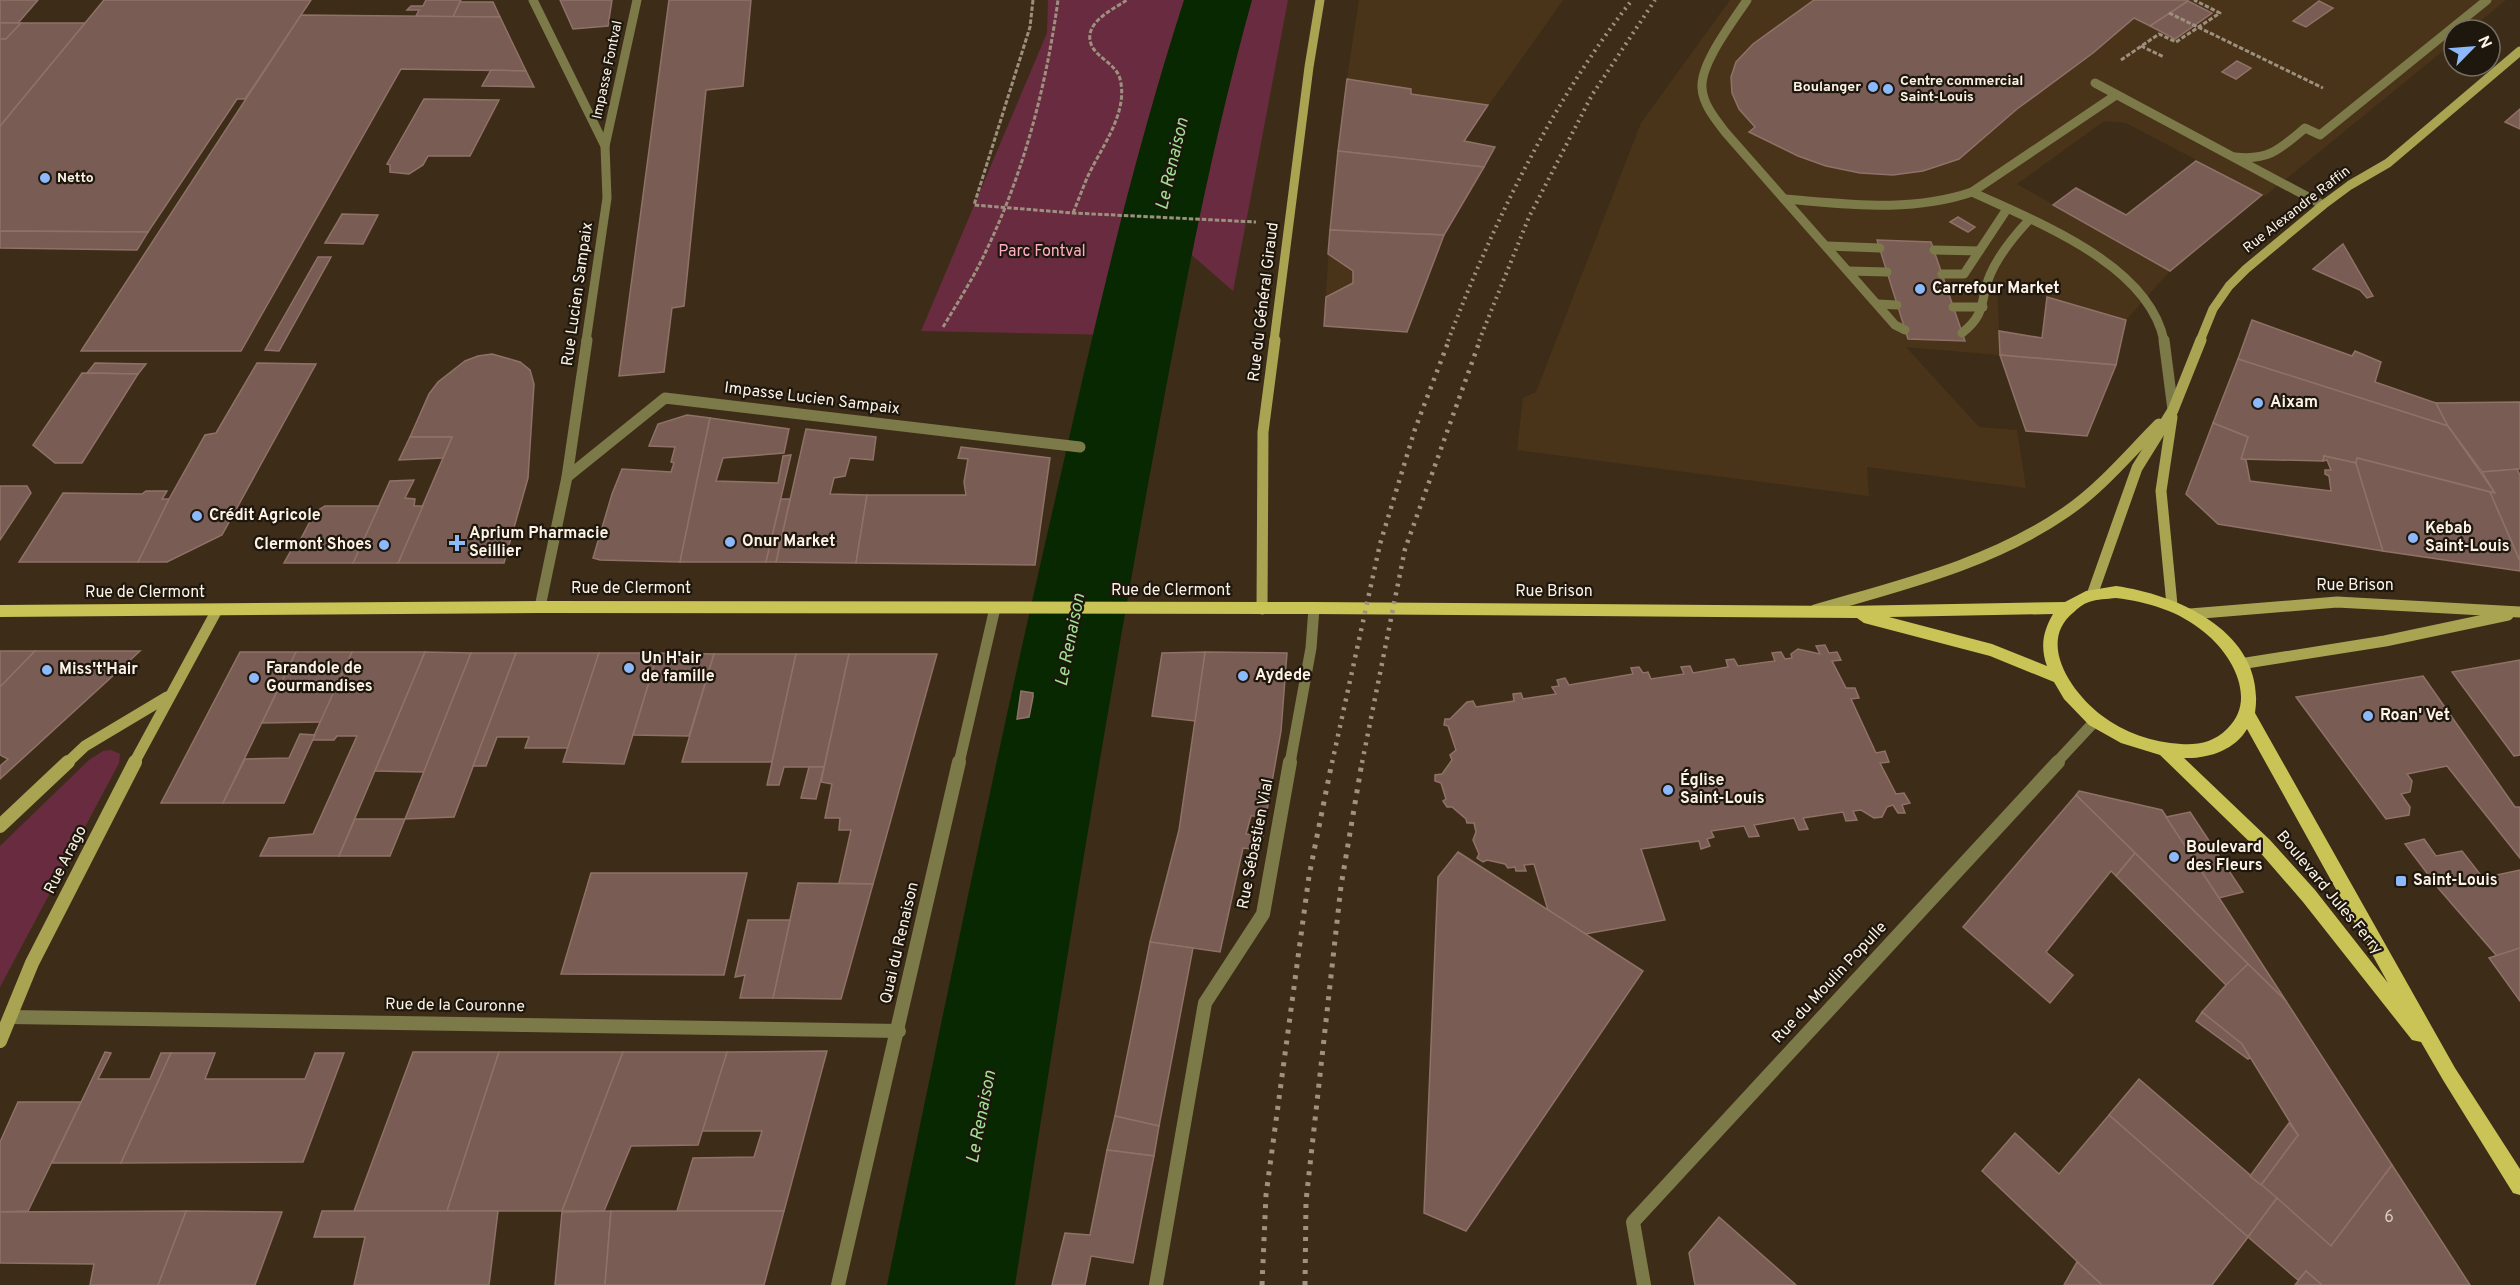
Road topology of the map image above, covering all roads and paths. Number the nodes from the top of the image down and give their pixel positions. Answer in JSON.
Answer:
{"nodes":[{"id":1,"x":533,"y":0,"type":"edge"},
{"id":2,"x":637,"y":0,"type":"edge"},
{"id":3,"x":1033,"y":0,"type":"edge"},
{"id":4,"x":1058,"y":0,"type":"edge"},
{"id":5,"x":1127,"y":0,"type":"edge"},
{"id":6,"x":1320,"y":0,"type":"edge"},
{"id":7,"x":1747,"y":0,"type":"edge"},
{"id":8,"x":2193,"y":0,"type":"edge"},
{"id":9,"x":2487,"y":0,"type":"edge"},
{"id":10,"x":2169,"y":13,"type":"dead end"},
{"id":11,"x":2198,"y":28,"type":"junction"},
{"id":12,"x":2141,"y":46,"type":"junction"},
{"id":13,"x":2520,"y":51,"type":"edge"},
{"id":14,"x":2164,"y":57,"type":"dead end"},
{"id":15,"x":2113,"y":66,"type":"dead end"},
{"id":16,"x":2095,"y":83,"type":"dead end"},
{"id":17,"x":2116,"y":95,"type":"junction"},
{"id":18,"x":2357,"y":105,"type":"junction"},
{"id":19,"x":605,"y":146,"type":"junction"},
{"id":20,"x":2235,"y":157,"type":"junction"},
{"id":21,"x":1972,"y":192,"type":"junction"},
{"id":22,"x":1784,"y":198,"type":"junction"},
{"id":23,"x":2323,"y":205,"type":"junction"},
{"id":24,"x":1006,"y":207,"type":"junction"},
{"id":25,"x":2007,"y":209,"type":"junction"},
{"id":26,"x":1073,"y":213,"type":"junction"},
{"id":27,"x":1217,"y":220,"type":"dead end"},
{"id":28,"x":2029,"y":220,"type":"junction"},
{"id":29,"x":1827,"y":246,"type":"junction"},
{"id":30,"x":1880,"y":248,"type":"dead end"},
{"id":31,"x":1934,"y":250,"type":"dead end"},
{"id":32,"x":1979,"y":251,"type":"junction"},
{"id":33,"x":1848,"y":271,"type":"junction"},
{"id":34,"x":1887,"y":272,"type":"dead end"},
{"id":35,"x":1942,"y":274,"type":"dead end"},
{"id":36,"x":1877,"y":304,"type":"junction"},
{"id":37,"x":1897,"y":305,"type":"dead end"},
{"id":38,"x":1953,"y":307,"type":"dead end"},
{"id":39,"x":1983,"y":308,"type":"junction"},
{"id":40,"x":943,"y":327,"type":"dead end"},
{"id":41,"x":1905,"y":330,"type":"dead end"},
{"id":42,"x":1962,"y":333,"type":"dead end"},
{"id":43,"x":2173,"y":410,"type":"junction"},
{"id":44,"x":1080,"y":447,"type":"dead end"},
{"id":45,"x":567,"y":477,"type":"junction"},
{"id":46,"x":2092,"y":595,"type":"junction"},
{"id":47,"x":2172,"y":605,"type":"junction"},
{"id":48,"x":540,"y":607,"type":"junction"},
{"id":49,"x":994,"y":608,"type":"junction"},
{"id":50,"x":1314,"y":608,"type":"junction"},
{"id":51,"x":2067,"y":608,"type":"junction"},
{"id":52,"x":1262,"y":609,"type":"junction"},
{"id":53,"x":217,"y":610,"type":"junction"},
{"id":54,"x":0,"y":611,"type":"edge"},
{"id":55,"x":1809,"y":612,"type":"junction"},
{"id":56,"x":1846,"y":612,"type":"junction"},
{"id":57,"x":2520,"y":612,"type":"edge"},
{"id":58,"x":2190,"y":614,"type":"junction"},
{"id":59,"x":2240,"y":664,"type":"junction"},
{"id":60,"x":2058,"y":677,"type":"junction"},
{"id":61,"x":168,"y":697,"type":"junction"},
{"id":62,"x":2248,"y":715,"type":"junction"},
{"id":63,"x":2096,"y":720,"type":"junction"},
{"id":64,"x":2165,"y":750,"type":"junction"},
{"id":65,"x":0,"y":826,"type":"edge"},
{"id":66,"x":10,"y":1017,"type":"junction"},
{"id":67,"x":898,"y":1031,"type":"junction"},
{"id":68,"x":0,"y":1041,"type":"edge"},
{"id":69,"x":2450,"y":1074,"type":"junction"},
{"id":70,"x":2520,"y":1186,"type":"edge"},
{"id":71,"x":838,"y":1285,"type":"edge"},
{"id":72,"x":1156,"y":1285,"type":"edge"},
{"id":73,"x":1644,"y":1285,"type":"edge"}],
"edges":[{"from":1,"to":19,"type":"street","name":"Rue Lucien Sampaix"},
{"from":2,"to":19,"type":"street","name":"Impasse Fontval"},
{"from":3,"to":24,"type":"path"},
{"from":4,"to":24,"type":"path"},
{"from":5,"to":26,"type":"path"},
{"from":6,"to":52,"type":"main road","name":"Rue du Général Giraud"},
{"from":7,"to":22,"type":"street"},
{"from":8,"to":11,"type":"path"},
{"from":9,"to":18,"type":"street"},
{"from":10,"to":11,"type":"path"},
{"from":11,"to":12,"type":"path"},
{"from":11,"to":18,"type":"path"},
{"from":12,"to":14,"type":"path"},
{"from":12,"to":15,"type":"path"},
{"from":13,"to":23,"type":"main road","name":"Rue Alexandre Raffin"},
{"from":16,"to":17,"type":"street"},
{"from":17,"to":20,"type":"street"},
{"from":17,"to":21,"type":"street"},
{"from":18,"to":20,"type":"street"},
{"from":19,"to":45,"type":"street","name":"Rue Lucien Sampaix"},
{"from":20,"to":23,"type":"street"},
{"from":21,"to":22,"type":"street"},
{"from":21,"to":25,"type":"street"},
{"from":22,"to":29,"type":"street"},
{"from":23,"to":43,"type":"main road","name":"Rue Alexandre Raffin"},
{"from":24,"to":26,"type":"path"},
{"from":24,"to":40,"type":"path"},
{"from":25,"to":28,"type":"street"},
{"from":25,"to":32,"type":"street"},
{"from":26,"to":27,"type":"path"},
{"from":28,"to":39,"type":"street"},
{"from":28,"to":43,"type":"street"},
{"from":29,"to":30,"type":"street"},
{"from":29,"to":33,"type":"street"},
{"from":31,"to":32,"type":"street"},
{"from":32,"to":35,"type":"street"},
{"from":33,"to":34,"type":"street"},
{"from":33,"to":36,"type":"street"},
{"from":36,"to":37,"type":"street"},
{"from":36,"to":41,"type":"street"},
{"from":38,"to":39,"type":"street"},
{"from":39,"to":42,"type":"street"},
{"from":43,"to":46,"type":"main road","name":"Rue Alexandre Raffin"},
{"from":43,"to":47,"type":"main road","name":"Rue Alexandre Raffin"},
{"from":43,"to":55,"type":"main road"},
{"from":44,"to":45,"type":"street","name":"Impasse Lucien Sampaix"},
{"from":45,"to":48,"type":"street","name":"Rue Lucien Sampaix"},
{"from":46,"to":47,"type":"main road"},
{"from":46,"to":51,"type":"main road"},
{"from":47,"to":58,"type":"main road"},
{"from":48,"to":49,"type":"main road","name":"Rue de Clermont"},
{"from":48,"to":53,"type":"main road","name":"Rue de Clermont"},
{"from":49,"to":52,"type":"main road","name":"Rue de Clermont"},
{"from":49,"to":67,"type":"street","name":"Quai du Renaison"},
{"from":50,"to":52,"type":"main road","name":"Rue Brison"},
{"from":50,"to":55,"type":"main road","name":"Rue Brison"},
{"from":50,"to":72,"type":"street","name":"Rue Sébastien Vial"},
{"from":51,"to":56,"type":"main road","name":"Rue Brison"},
{"from":51,"to":60,"type":"main road"},
{"from":53,"to":54,"type":"main road","name":"Rue de Clermont"},
{"from":53,"to":61,"type":"main road","name":"Rue Arago"},
{"from":55,"to":56,"type":"main road","name":"Rue Brison"},
{"from":56,"to":60,"type":"main road","name":"Rue Brison"},
{"from":57,"to":58,"type":"main road","name":"Rue Brison"},
{"from":57,"to":59,"type":"main road","name":"Rue Brison"},
{"from":58,"to":59,"type":"main road"},
{"from":59,"to":62,"type":"main road"},
{"from":60,"to":63,"type":"main road"},
{"from":61,"to":65,"type":"main road"},
{"from":61,"to":66,"type":"main road","name":"Rue Arago"},
{"from":62,"to":64,"type":"main road"},
{"from":62,"to":69,"type":"main road","name":"Boulevard Jules Ferry"},
{"from":63,"to":64,"type":"main road"},
{"from":63,"to":73,"type":"street","name":"Rue du Moulin Populle"},
{"from":64,"to":69,"type":"main road","name":"Boulevard Jules Ferry"},
{"from":66,"to":67,"type":"street","name":"Rue de la Couronne"},
{"from":66,"to":68,"type":"main road","name":"Rue Arago"},
{"from":67,"to":71,"type":"street","name":"Quai du Renaison"},
{"from":69,"to":70,"type":"main road","name":"Boulevard Jules Ferry"}]}
